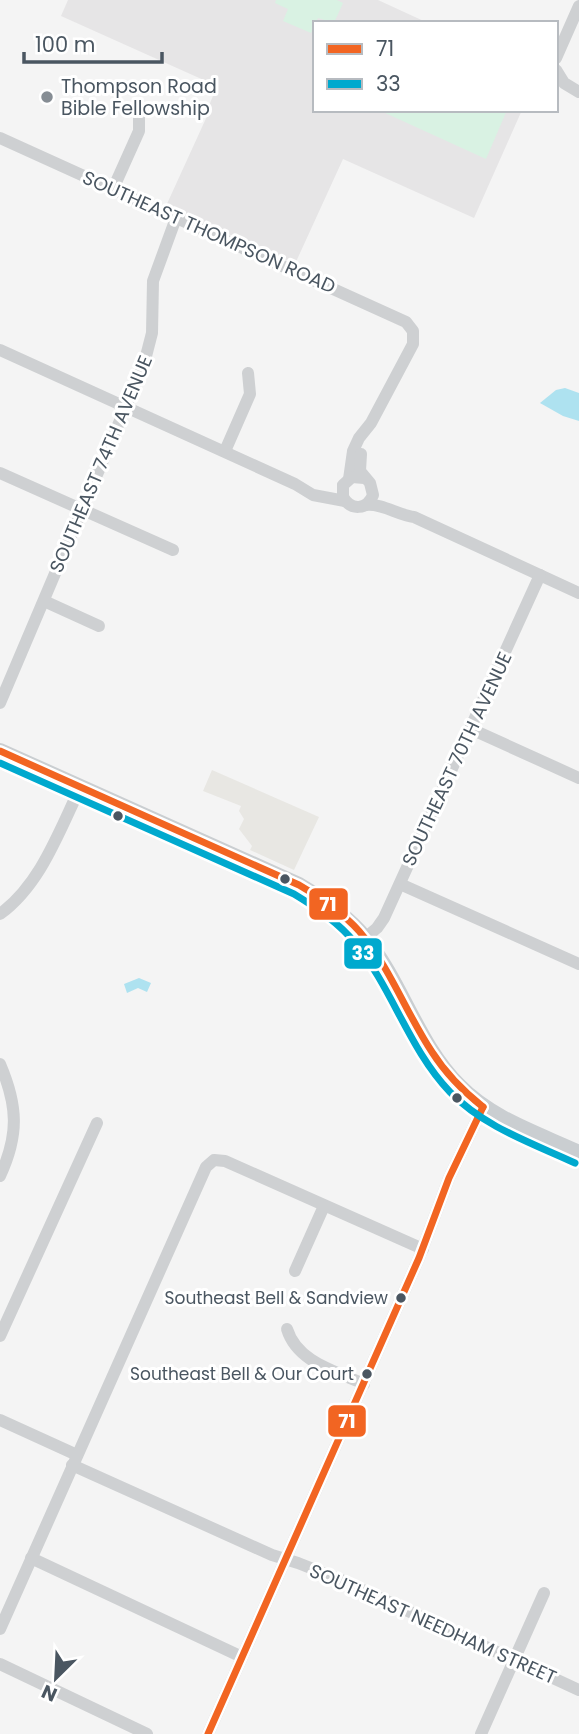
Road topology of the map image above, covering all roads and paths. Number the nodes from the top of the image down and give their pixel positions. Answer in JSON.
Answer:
{"nodes":[{"id":1,"x":579,"y":6,"type":"edge"},
{"id":2,"x":558,"y":53,"type":"edge"},
{"id":3,"x":558,"y":74,"type":"edge"},
{"id":4,"x":579,"y":92,"type":"edge"},
{"id":5,"x":139,"y":114,"type":"dead end"},
{"id":6,"x":0,"y":138,"type":"edge"},
{"id":7,"x":113,"y":189,"type":"junction"},
{"id":8,"x":176,"y":218,"type":"junction"},
{"id":9,"x":0,"y":350,"type":"edge"},
{"id":10,"x":248,"y":373,"type":"dead end"},
{"id":11,"x":125,"y":407,"type":"junction"},
{"id":12,"x":371,"y":423,"type":"junction"},
{"id":13,"x":225,"y":451,"type":"junction"},
{"id":14,"x":0,"y":473,"type":"edge"},
{"id":15,"x":364,"y":478,"type":"junction"},
{"id":16,"x":346,"y":482,"type":"junction"},
{"id":17,"x":295,"y":484,"type":"junction"},
{"id":18,"x":373,"y":491,"type":"junction"},
{"id":19,"x":345,"y":500,"type":"junction"},
{"id":20,"x":366,"y":505,"type":"junction"},
{"id":21,"x":82,"y":509,"type":"junction"},
{"id":22,"x":414,"y":517,"type":"junction"},
{"id":23,"x":173,"y":550,"type":"dead end"},
{"id":24,"x":540,"y":575,"type":"junction"},
{"id":25,"x":579,"y":593,"type":"edge"},
{"id":26,"x":44,"y":601,"type":"junction"},
{"id":27,"x":99,"y":626,"type":"dead end"},
{"id":28,"x":0,"y":703,"type":"edge"},
{"id":29,"x":471,"y":729,"type":"junction"},
{"id":30,"x":0,"y":751,"type":"edge"},
{"id":31,"x":579,"y":778,"type":"edge"},
{"id":32,"x":81,"y":786,"type":"junction"},
{"id":33,"x":400,"y":884,"type":"junction"},
{"id":34,"x":0,"y":914,"type":"edge"},
{"id":35,"x":365,"y":939,"type":"junction"},
{"id":36,"x":579,"y":964,"type":"edge"},
{"id":37,"x":0,"y":1064,"type":"edge"},
{"id":38,"x":483,"y":1107,"type":"junction"},
{"id":39,"x":97,"y":1123,"type":"dead end"},
{"id":40,"x":579,"y":1153,"type":"edge"},
{"id":41,"x":0,"y":1177,"type":"edge"},
{"id":42,"x":324,"y":1206,"type":"junction"},
{"id":43,"x":423,"y":1250,"type":"junction"},
{"id":44,"x":295,"y":1271,"type":"dead end"},
{"id":45,"x":287,"y":1329,"type":"dead end"},
{"id":46,"x":0,"y":1336,"type":"edge"},
{"id":47,"x":364,"y":1384,"type":"junction"},
{"id":48,"x":0,"y":1420,"type":"edge"},
{"id":49,"x":75,"y":1460,"type":"junction"},
{"id":50,"x":31,"y":1558,"type":"junction"},
{"id":51,"x":286,"y":1559,"type":"junction"},
{"id":52,"x":544,"y":1593,"type":"dead end"},
{"id":53,"x":0,"y":1629,"type":"edge"},
{"id":54,"x":242,"y":1657,"type":"junction"},
{"id":55,"x":514,"y":1660,"type":"junction"},
{"id":56,"x":0,"y":1664,"type":"edge"},
{"id":57,"x":579,"y":1690,"type":"edge"},
{"id":58,"x":147,"y":1734,"type":"edge"},
{"id":59,"x":208,"y":1734,"type":"edge"},
{"id":60,"x":481,"y":1734,"type":"edge"}],
"edges":[{"from":1,"to":2,"type":"street"},
{"from":3,"to":4,"type":"street"},
{"from":5,"to":7,"type":"street"},
{"from":6,"to":7,"type":"street","name":"SOUTHEAST THOMPSON ROAD"},
{"from":7,"to":8,"type":"street","name":"SOUTHEAST THOMPSON ROAD"},
{"from":8,"to":11,"type":"street","name":"SOUTHEAST 74TH AVENUE"},
{"from":8,"to":12,"type":"street","name":"SOUTHEAST THOMPSON ROAD"},
{"from":9,"to":11,"type":"street"},
{"from":10,"to":13,"type":"street"},
{"from":11,"to":13,"type":"street"},
{"from":11,"to":21,"type":"street","name":"SOUTHEAST 74TH AVENUE"},
{"from":12,"to":15,"type":"street"},
{"from":12,"to":16,"type":"street"},
{"from":13,"to":17,"type":"street"},
{"from":14,"to":21,"type":"street"},
{"from":15,"to":16,"type":"street"},
{"from":15,"to":18,"type":"street"},
{"from":16,"to":17,"type":"street"},
{"from":16,"to":19,"type":"street"},
{"from":17,"to":19,"type":"street"},
{"from":18,"to":20,"type":"street"},
{"from":18,"to":22,"type":"street"},
{"from":19,"to":20,"type":"street"},
{"from":20,"to":22,"type":"street"},
{"from":21,"to":23,"type":"street"},
{"from":21,"to":26,"type":"street","name":"SOUTHEAST 74TH AVENUE"},
{"from":22,"to":24,"type":"street"},
{"from":24,"to":25,"type":"street"},
{"from":24,"to":29,"type":"street","name":"SOUTHEAST 70TH AVENUE"},
{"from":26,"to":27,"type":"street"},
{"from":26,"to":28,"type":"street","name":"SOUTHEAST 74TH AVENUE"},
{"from":29,"to":31,"type":"street"},
{"from":29,"to":33,"type":"street","name":"SOUTHEAST 70TH AVENUE"},
{"from":30,"to":32,"type":"main road"},
{"from":32,"to":34,"type":"street"},
{"from":32,"to":35,"type":"main road"},
{"from":33,"to":35,"type":"street","name":"SOUTHEAST 70TH AVENUE"},
{"from":33,"to":36,"type":"street"},
{"from":35,"to":38,"type":"main road"},
{"from":37,"to":41,"type":"street"},
{"from":38,"to":40,"type":"main road"},
{"from":38,"to":43,"type":"street"},
{"from":39,"to":46,"type":"street"},
{"from":42,"to":43,"type":"street"},
{"from":42,"to":44,"type":"street"},
{"from":42,"to":49,"type":"street"},
{"from":43,"to":47,"type":"street"},
{"from":45,"to":47,"type":"street"},
{"from":47,"to":51,"type":"street"},
{"from":48,"to":49,"type":"street","name":"SOUTHEAST NEEDHAM STREET"},
{"from":49,"to":50,"type":"street"},
{"from":49,"to":51,"type":"street","name":"SOUTHEAST NEEDHAM STREET"},
{"from":50,"to":53,"type":"street"},
{"from":50,"to":54,"type":"street"},
{"from":51,"to":54,"type":"street"},
{"from":51,"to":55,"type":"street","name":"SOUTHEAST NEEDHAM STREET"},
{"from":52,"to":55,"type":"street"},
{"from":54,"to":59,"type":"street"},
{"from":55,"to":57,"type":"street","name":"SOUTHEAST NEEDHAM STREET"},
{"from":55,"to":60,"type":"street"},
{"from":56,"to":58,"type":"street"}]}
